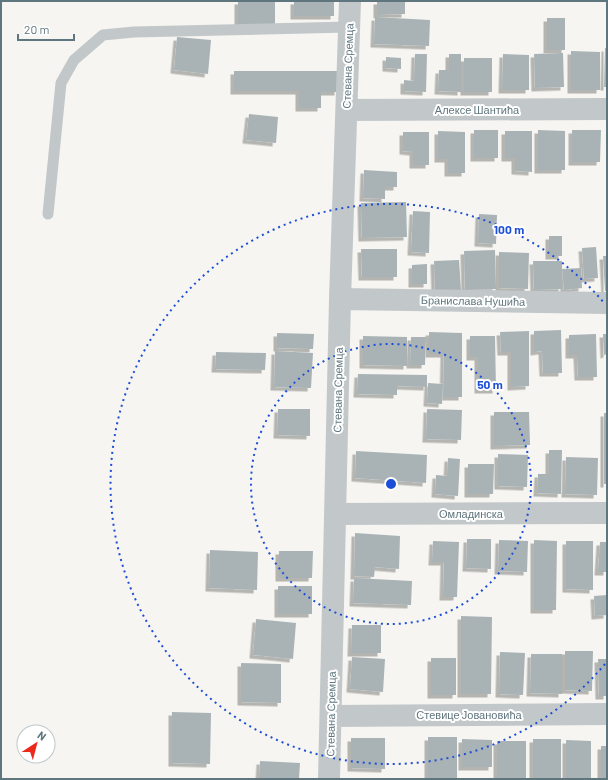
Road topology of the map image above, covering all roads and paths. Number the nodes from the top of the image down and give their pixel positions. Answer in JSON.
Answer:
{"nodes":[{"id":1,"x":350,"y":1,"type":"edge"},
{"id":2,"x":349,"y":27,"type":"junction"},
{"id":3,"x":607,"y":109,"type":"edge"},
{"id":4,"x":347,"y":110,"type":"junction"},
{"id":5,"x":48,"y":214,"type":"dead end"},
{"id":6,"x":340,"y":299,"type":"junction"},
{"id":7,"x":607,"y":303,"type":"edge"},
{"id":8,"x":607,"y":513,"type":"edge"},
{"id":9,"x":336,"y":514,"type":"junction"},
{"id":10,"x":607,"y":714,"type":"edge"},
{"id":11,"x":331,"y":716,"type":"junction"},
{"id":12,"x":329,"y":779,"type":"edge"}],
"edges":[{"from":1,"to":2,"type":"street","name":"Стевана Сремца"},
{"from":2,"to":4,"type":"street","name":"Стевана Сремца"},
{"from":2,"to":5,"type":"lane"},
{"from":3,"to":4,"type":"street","name":"Алексе Шантића"},
{"from":4,"to":6,"type":"street","name":"Стевана Сремца"},
{"from":6,"to":7,"type":"street","name":"Бранислава Нушића"},
{"from":6,"to":9,"type":"street","name":"Стевана Сремца"},
{"from":8,"to":9,"type":"street","name":"Омладинска"},
{"from":9,"to":11,"type":"street","name":"Стевана Сремца"},
{"from":10,"to":11,"type":"street","name":"Стевице Јовановића"},
{"from":11,"to":12,"type":"street","name":"Стевана Сремца"}]}
